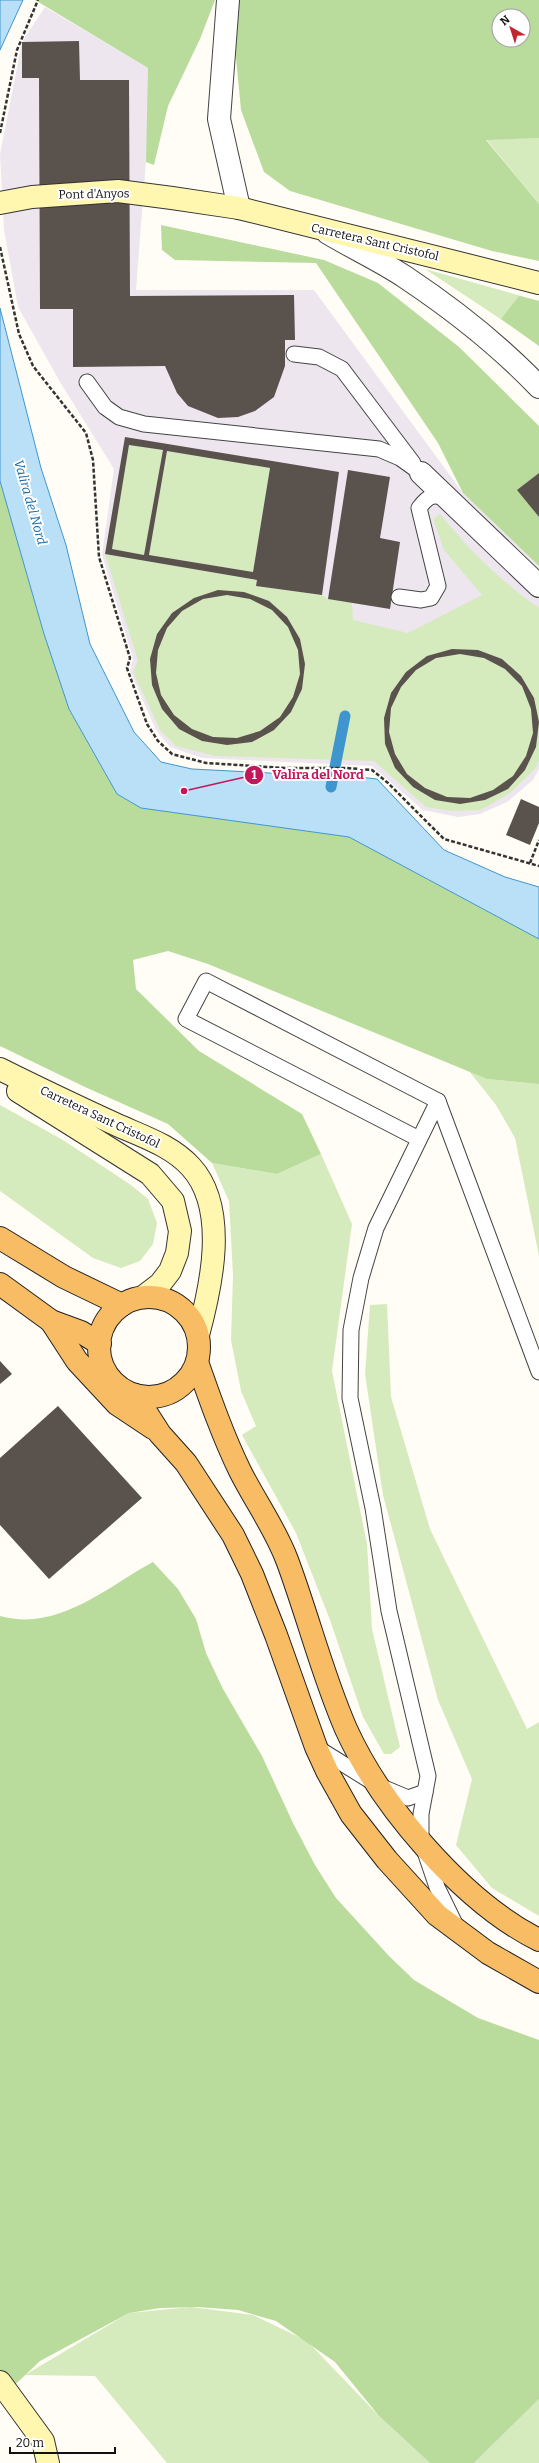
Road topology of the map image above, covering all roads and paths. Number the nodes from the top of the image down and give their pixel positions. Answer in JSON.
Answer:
{"nodes":[{"id":1,"x":38,"y":0,"type":"edge"},
{"id":2,"x":228,"y":0,"type":"edge"},
{"id":3,"x":0,"y":133,"type":"edge"},
{"id":4,"x":0,"y":203,"type":"edge"},
{"id":5,"x":211,"y":204,"type":"joint"},
{"id":6,"x":240,"y":208,"type":"junction"},
{"id":7,"x":319,"y":228,"type":"junction"},
{"id":8,"x":0,"y":247,"type":"edge"},
{"id":9,"x":539,"y":283,"type":"edge"},
{"id":10,"x":294,"y":354,"type":"dead end"},
{"id":11,"x":86,"y":382,"type":"dead end"},
{"id":12,"x":539,"y":388,"type":"edge"},
{"id":13,"x":421,"y":473,"type":"junction"},
{"id":14,"x":448,"y":499,"type":"junction"},
{"id":15,"x":539,"y":586,"type":"edge"},
{"id":16,"x":399,"y":597,"type":"dead end"},
{"id":17,"x":539,"y":840,"type":"edge"},
{"id":18,"x":530,"y":863,"type":"junction"},
{"id":19,"x":539,"y":866,"type":"edge"},
{"id":20,"x":0,"y":1069,"type":"edge"},
{"id":21,"x":0,"y":1080,"type":"edge"},
{"id":22,"x":438,"y":1100,"type":"junction"},
{"id":23,"x":419,"y":1139,"type":"junction"},
{"id":24,"x":0,"y":1238,"type":"edge"},
{"id":25,"x":0,"y":1284,"type":"edge"},
{"id":26,"x":143,"y":1297,"type":"junction"},
{"id":27,"x":122,"y":1305,"type":"junction"},
{"id":28,"x":51,"y":1321,"type":"junction"},
{"id":29,"x":198,"y":1335,"type":"junction"},
{"id":30,"x":100,"y":1344,"type":"junction"},
{"id":31,"x":197,"y":1362,"type":"junction"},
{"id":32,"x":539,"y":1372,"type":"edge"},
{"id":33,"x":135,"y":1394,"type":"junction"},
{"id":34,"x":160,"y":1434,"type":"junction"},
{"id":35,"x":316,"y":1746,"type":"junction"},
{"id":36,"x":377,"y":1785,"type":"junction"},
{"id":37,"x":425,"y":1792,"type":"junction"},
{"id":38,"x":421,"y":1840,"type":"junction"},
{"id":39,"x":459,"y":1932,"type":"junction"},
{"id":40,"x":539,"y":1940,"type":"edge"},
{"id":41,"x":539,"y":1982,"type":"edge"},
{"id":42,"x":0,"y":2382,"type":"edge"},
{"id":43,"x":48,"y":2463,"type":"edge"}],
"edges":[{"from":1,"to":3,"type":"path"},
{"from":2,"to":6,"type":"street"},
{"from":4,"to":5,"type":"main road","name":"Pont d'Anyos"},
{"from":5,"to":6,"type":"main road","name":"Carretera Sant Cristofol"},
{"from":6,"to":7,"type":"main road","name":"Carretera Sant Cristofol"},
{"from":7,"to":9,"type":"main road","name":"Carretera Sant Cristofol"},
{"from":7,"to":12,"type":"street"},
{"from":8,"to":18,"type":"path"},
{"from":10,"to":13,"type":"lane"},
{"from":11,"to":13,"type":"lane"},
{"from":13,"to":14,"type":"street"},
{"from":14,"to":15,"type":"street"},
{"from":14,"to":16,"type":"lane"},
{"from":17,"to":18,"type":"path"},
{"from":18,"to":19,"type":"path"},
{"from":20,"to":29,"type":"main road","name":"Carretera Sant Cristofol"},
{"from":21,"to":26,"type":"main road","name":"Carretera Sant Cristofol"},
{"from":22,"to":23,"type":"lane"},
{"from":22,"to":23,"type":"lane"},
{"from":22,"to":32,"type":"lane"},
{"from":23,"to":37,"type":"lane"},
{"from":24,"to":27,"type":"highway"},
{"from":25,"to":28,"type":"highway"},
{"from":26,"to":27,"type":"highway"},
{"from":26,"to":29,"type":"highway"},
{"from":27,"to":30,"type":"highway"},
{"from":28,"to":30,"type":"highway"},
{"from":28,"to":34,"type":"highway"},
{"from":29,"to":31,"type":"highway"},
{"from":30,"to":33,"type":"highway"},
{"from":31,"to":33,"type":"highway"},
{"from":31,"to":36,"type":"highway"},
{"from":33,"to":34,"type":"highway"},
{"from":34,"to":35,"type":"highway"},
{"from":35,"to":36,"type":"lane"},
{"from":35,"to":39,"type":"highway"},
{"from":36,"to":37,"type":"lane"},
{"from":36,"to":38,"type":"highway"},
{"from":37,"to":38,"type":"lane"},
{"from":38,"to":39,"type":"lane"},
{"from":38,"to":40,"type":"highway"},
{"from":39,"to":41,"type":"highway"},
{"from":42,"to":43,"type":"main road"}]}
